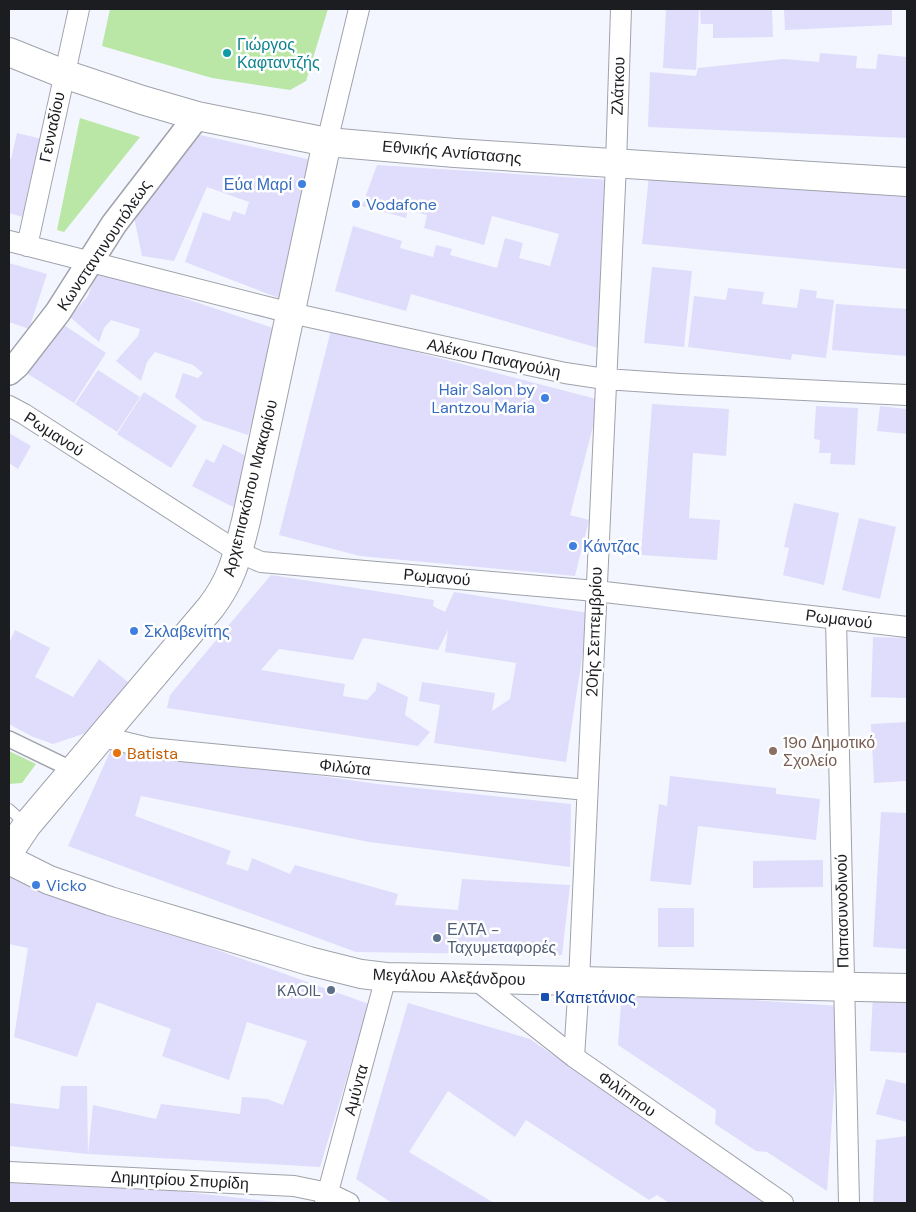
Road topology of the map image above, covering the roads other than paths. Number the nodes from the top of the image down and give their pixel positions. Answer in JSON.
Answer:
{"nodes":[{"id":1,"x":79,"y":9,"type":"edge"},
{"id":2,"x":359,"y":9,"type":"edge"},
{"id":3,"x":621,"y":9,"type":"edge"},
{"id":4,"x":9,"y":52,"type":"edge"},
{"id":5,"x":64,"y":74,"type":"junction"},
{"id":6,"x":197,"y":116,"type":"junction"},
{"id":7,"x":327,"y":142,"type":"junction"},
{"id":8,"x":616,"y":164,"type":"junction"},
{"id":9,"x":907,"y":182,"type":"edge"},
{"id":10,"x":18,"y":244,"type":"edge"},
{"id":11,"x":91,"y":262,"type":"junction"},
{"id":12,"x":291,"y":313,"type":"junction"},
{"id":13,"x":9,"y":372,"type":"edge"},
{"id":14,"x":605,"y":379,"type":"junction"},
{"id":15,"x":907,"y":395,"type":"edge"},
{"id":16,"x":9,"y":406,"type":"edge"},
{"id":17,"x":238,"y":552,"type":"junction"},
{"id":18,"x":596,"y":591,"type":"junction"},
{"id":19,"x":836,"y":619,"type":"junction"},
{"id":20,"x":907,"y":627,"type":"edge"},
{"id":21,"x":103,"y":737,"type":"junction"},
{"id":22,"x":9,"y":739,"type":"edge"},
{"id":23,"x":73,"y":770,"type":"junction"},
{"id":24,"x":587,"y":790,"type":"junction"},
{"id":25,"x":15,"y":820,"type":"edge"},
{"id":26,"x":9,"y":852,"type":"edge"},
{"id":27,"x":9,"y":860,"type":"edge"},
{"id":28,"x":386,"y":977,"type":"junction"},
{"id":29,"x":475,"y":979,"type":"junction"},
{"id":30,"x":579,"y":981,"type":"junction"},
{"id":31,"x":844,"y":988,"type":"junction"},
{"id":32,"x":907,"y":988,"type":"edge"},
{"id":33,"x":574,"y":1057,"type":"junction"},
{"id":34,"x":9,"y":1172,"type":"edge"},
{"id":35,"x":327,"y":1198,"type":"edge"},
{"id":36,"x":349,"y":1203,"type":"edge"},
{"id":37,"x":784,"y":1203,"type":"edge"},
{"id":38,"x":849,"y":1203,"type":"edge"}],
"edges":[{"from":1,"to":5,"type":"street","name":"Γενναδίου"},
{"from":2,"to":7,"type":"street"},
{"from":3,"to":8,"type":"street","name":"Ζλάτκου"},
{"from":4,"to":5,"type":"main road","name":"Εθνικής Αντίστασης"},
{"from":5,"to":6,"type":"main road","name":"Εθνικής Αντίστασης"},
{"from":5,"to":10,"type":"street","name":"Γενναδίου"},
{"from":6,"to":7,"type":"main road","name":"Εθνικής Αντίστασης"},
{"from":6,"to":11,"type":"street","name":"Κωνσταντινουπόλεως"},
{"from":7,"to":8,"type":"main road","name":"Εθνικής Αντίστασης"},
{"from":7,"to":12,"type":"main road","name":"Αρχιεπισκόπου Μακαρίου"},
{"from":8,"to":9,"type":"main road","name":"Εθνικής Αντίστασης"},
{"from":8,"to":14,"type":"street","name":"20ής Σεπτεμβρίου"},
{"from":10,"to":11,"type":"street","name":"Αλέκου Παναγούλη"},
{"from":11,"to":12,"type":"street","name":"Αλέκου Παναγούλη"},
{"from":11,"to":13,"type":"street","name":"Κωνσταντινουπόλεως"},
{"from":12,"to":14,"type":"street","name":"Αλέκου Παναγούλη"},
{"from":12,"to":17,"type":"main road","name":"Αρχιεπισκόπου Μακαρίου"},
{"from":14,"to":15,"type":"street","name":"Αλέκου Παναγούλη"},
{"from":14,"to":18,"type":"street","name":"20ής Σεπτεμβρίου"},
{"from":16,"to":17,"type":"street","name":"Ρωμανού"},
{"from":17,"to":18,"type":"street","name":"Ρωμανού"},
{"from":17,"to":21,"type":"main road","name":"Αρχιεπισκόπου Μακαρίου"},
{"from":18,"to":19,"type":"street","name":"Ρωμανού"},
{"from":18,"to":24,"type":"street","name":"20ής Σεπτεμβρίου"},
{"from":19,"to":20,"type":"street","name":"Ρωμανού"},
{"from":19,"to":31,"type":"street","name":"Παπασυνοδινού"},
{"from":21,"to":23,"type":"main road","name":"Αρχιεπισκόπου Μακαρίου"},
{"from":21,"to":24,"type":"street","name":"Φιλώτα"},
{"from":22,"to":23,"type":"street"},
{"from":23,"to":25,"type":"main road","name":"Αρχιεπισκόπου Μακαρίου"},
{"from":24,"to":30,"type":"street","name":"20ής Σεπτεμβρίου"},
{"from":25,"to":26,"type":"main road","name":"Αρχιεπισκόπου Μακαρίου"},
{"from":27,"to":28,"type":"main road","name":"Μεγάλου Αλεξάνδρου"},
{"from":28,"to":29,"type":"main road","name":"Μεγάλου Αλεξάνδρου"},
{"from":28,"to":35,"type":"street","name":"Αμύντα"},
{"from":29,"to":30,"type":"main road","name":"Μεγάλου Αλεξάνδρου"},
{"from":29,"to":33,"type":"street","name":"Φιλίππου"},
{"from":30,"to":31,"type":"main road","name":"Μεγάλου Αλεξάνδρου"},
{"from":30,"to":33,"type":"street","name":"20ής Σεπτεμβρίου"},
{"from":31,"to":32,"type":"main road","name":"Μεγάλου Αλεξάνδρου"},
{"from":31,"to":38,"type":"street","name":"Παπασυνοδινού"},
{"from":33,"to":37,"type":"street","name":"Φιλίππου"},
{"from":34,"to":35,"type":"street","name":"Δημητρίου Σπυρίδη"},
{"from":35,"to":36,"type":"street","name":"Δημητρίου Σπυρίδη"}]}
